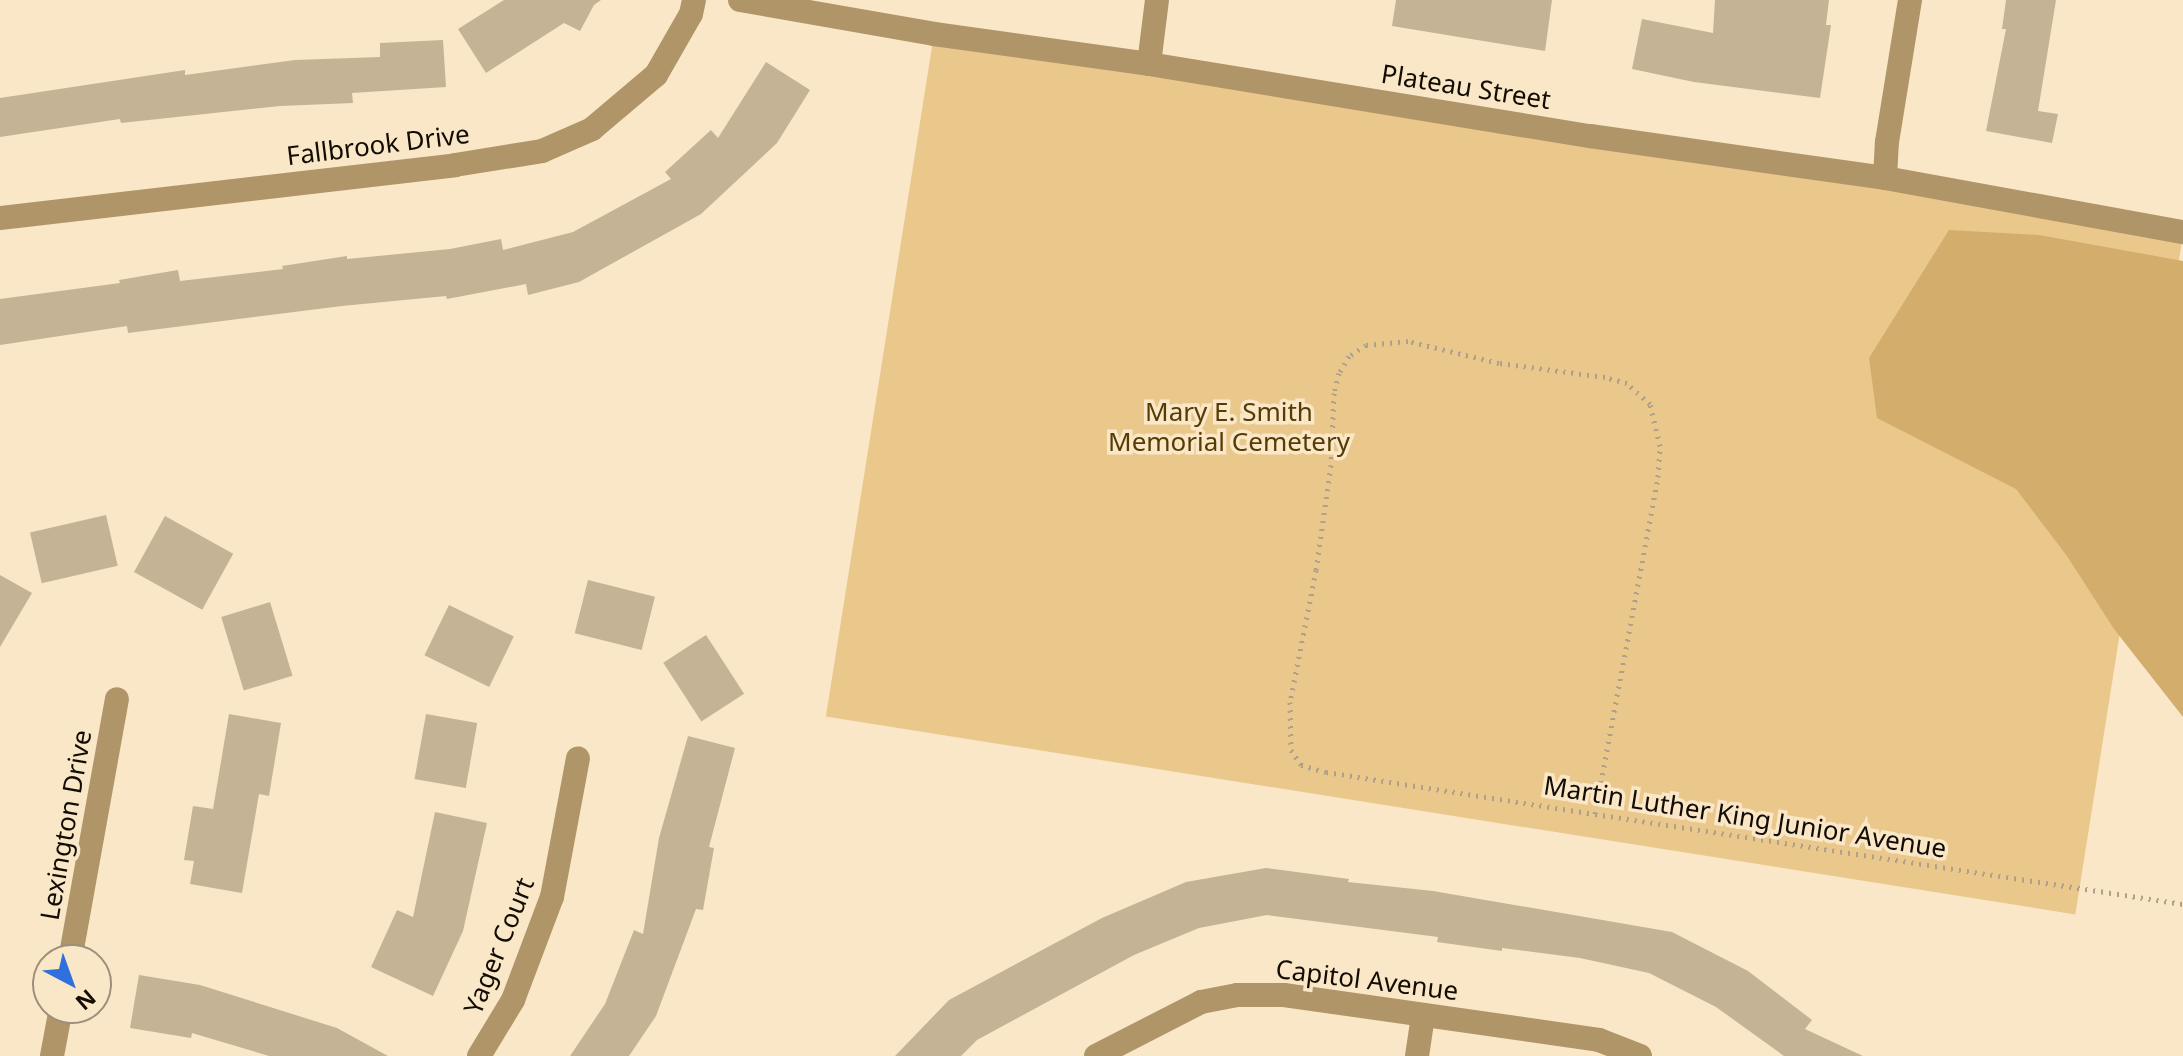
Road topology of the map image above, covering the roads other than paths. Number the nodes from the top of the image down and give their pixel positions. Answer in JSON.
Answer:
{"nodes":[{"id":1,"x":694,"y":0,"type":"edge"},
{"id":2,"x":740,"y":0,"type":"edge"},
{"id":3,"x":1157,"y":0,"type":"edge"},
{"id":4,"x":1910,"y":0,"type":"edge"},
{"id":5,"x":1149,"y":64,"type":"junction"},
{"id":6,"x":1885,"y":178,"type":"junction"},
{"id":7,"x":0,"y":218,"type":"edge"},
{"id":8,"x":2183,"y":232,"type":"edge"},
{"id":9,"x":117,"y":699,"type":"dead end"},
{"id":10,"x":578,"y":758,"type":"dead end"},
{"id":11,"x":73,"y":944,"type":"edge"},
{"id":12,"x":1423,"y":1016,"type":"junction"},
{"id":13,"x":58,"y":1024,"type":"edge"},
{"id":14,"x":52,"y":1056,"type":"edge"},
{"id":15,"x":479,"y":1056,"type":"edge"},
{"id":16,"x":1096,"y":1056,"type":"edge"},
{"id":17,"x":1417,"y":1056,"type":"edge"},
{"id":18,"x":1640,"y":1056,"type":"edge"}],
"edges":[{"from":1,"to":7,"type":"street","name":"Fallbrook Drive"},
{"from":2,"to":5,"type":"street","name":"Plateau Street"},
{"from":3,"to":5,"type":"street"},
{"from":4,"to":6,"type":"street"},
{"from":5,"to":6,"type":"street","name":"Plateau Street"},
{"from":6,"to":8,"type":"street","name":"Plateau Street"},
{"from":9,"to":11,"type":"street","name":"Lexington Drive"},
{"from":10,"to":15,"type":"street","name":"Yager Court"},
{"from":12,"to":16,"type":"street","name":"Capitol Avenue"},
{"from":12,"to":17,"type":"street"},
{"from":12,"to":18,"type":"street","name":"Capitol Avenue"},
{"from":13,"to":14,"type":"street"}]}
